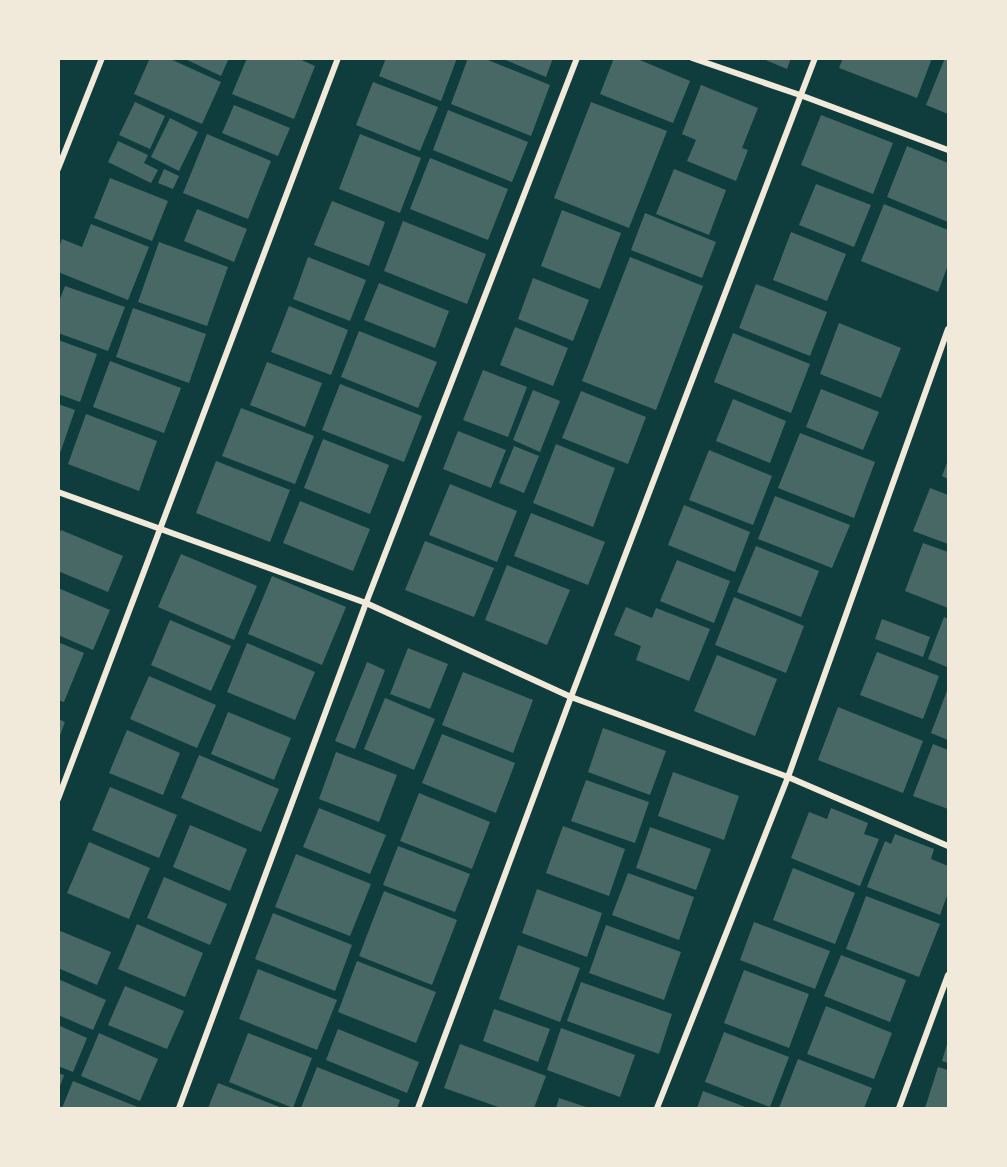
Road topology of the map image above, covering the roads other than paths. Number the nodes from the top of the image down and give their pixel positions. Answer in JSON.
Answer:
{"nodes":[{"id":1,"x":102,"y":58,"type":"edge"},
{"id":2,"x":338,"y":58,"type":"edge"},
{"id":3,"x":578,"y":58,"type":"edge"},
{"id":4,"x":692,"y":58,"type":"edge"},
{"id":5,"x":815,"y":58,"type":"edge"},
{"id":6,"x":800,"y":95,"type":"junction"},
{"id":7,"x":948,"y":150,"type":"edge"},
{"id":8,"x":58,"y":169,"type":"edge"},
{"id":9,"x":948,"y":329,"type":"edge"},
{"id":10,"x":58,"y":492,"type":"edge"},
{"id":11,"x":160,"y":529,"type":"junction"},
{"id":12,"x":366,"y":603,"type":"junction"},
{"id":13,"x":572,"y":697,"type":"junction"},
{"id":14,"x":788,"y":777,"type":"junction"},
{"id":15,"x":58,"y":799,"type":"edge"},
{"id":16,"x":948,"y":846,"type":"edge"},
{"id":17,"x":948,"y":975,"type":"edge"},
{"id":18,"x":179,"y":1108,"type":"edge"},
{"id":19,"x":418,"y":1108,"type":"edge"},
{"id":20,"x":657,"y":1108,"type":"edge"},
{"id":21,"x":899,"y":1108,"type":"edge"}],
"edges":[{"from":1,"to":8,"type":"street"},
{"from":2,"to":11,"type":"street"},
{"from":3,"to":12,"type":"street"},
{"from":4,"to":6,"type":"street"},
{"from":5,"to":6,"type":"street"},
{"from":6,"to":7,"type":"street"},
{"from":6,"to":13,"type":"street"},
{"from":9,"to":14,"type":"street"},
{"from":10,"to":11,"type":"street"},
{"from":11,"to":12,"type":"street"},
{"from":11,"to":15,"type":"street"},
{"from":12,"to":13,"type":"street"},
{"from":12,"to":18,"type":"street"},
{"from":13,"to":14,"type":"street"},
{"from":13,"to":19,"type":"street"},
{"from":14,"to":16,"type":"street"},
{"from":14,"to":20,"type":"street"},
{"from":17,"to":21,"type":"street"}]}
